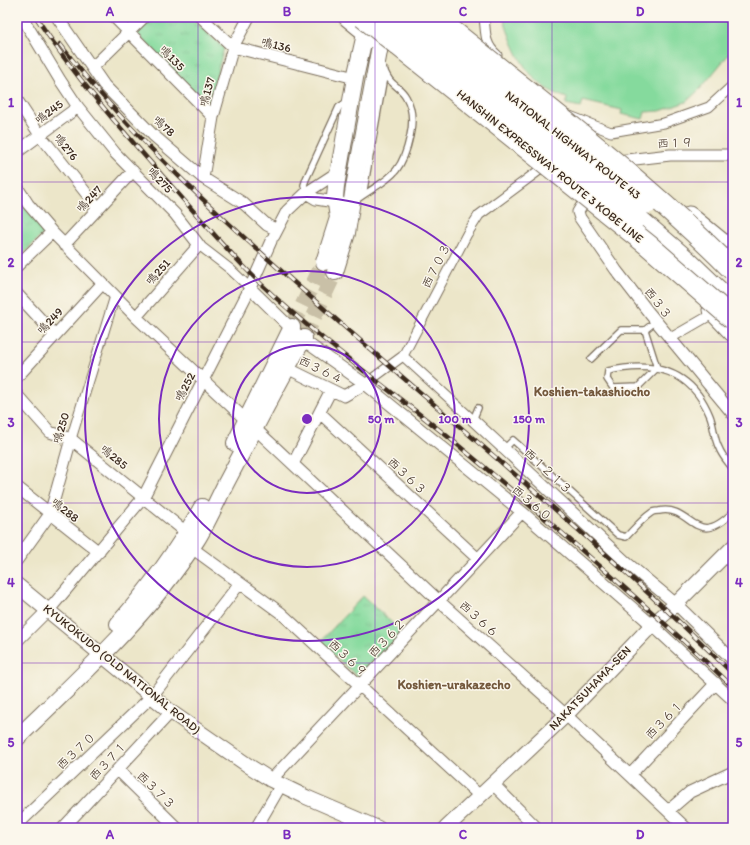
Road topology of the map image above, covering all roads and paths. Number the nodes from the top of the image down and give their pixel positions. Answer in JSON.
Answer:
{"nodes":[{"id":1,"x":22,"y":17,"type":"edge"},
{"id":2,"x":57,"y":17,"type":"edge"},
{"id":3,"x":114,"y":17,"type":"edge"},
{"id":4,"x":144,"y":17,"type":"edge"},
{"id":5,"x":201,"y":17,"type":"edge"},
{"id":6,"x":249,"y":17,"type":"edge"},
{"id":7,"x":348,"y":17,"type":"edge"},
{"id":8,"x":386,"y":17,"type":"edge"},
{"id":9,"x":411,"y":17,"type":"edge"},
{"id":10,"x":435,"y":17,"type":"edge"},
{"id":11,"x":440,"y":17,"type":"edge"},
{"id":12,"x":484,"y":17,"type":"edge"},
{"id":13,"x":366,"y":22,"type":"edge"},
{"id":14,"x":129,"y":32,"type":"junction"},
{"id":15,"x":232,"y":47,"type":"junction"},
{"id":16,"x":382,"y":59,"type":"junction"},
{"id":17,"x":92,"y":68,"type":"junction"},
{"id":18,"x":355,"y":78,"type":"junction"},
{"id":19,"x":733,"y":85,"type":"edge"},
{"id":20,"x":352,"y":98,"type":"junction"},
{"id":21,"x":17,"y":100,"type":"edge"},
{"id":22,"x":78,"y":107,"type":"junction"},
{"id":23,"x":213,"y":117,"type":"junction"},
{"id":24,"x":40,"y":135,"type":"junction"},
{"id":25,"x":17,"y":152,"type":"edge"},
{"id":26,"x":733,"y":155,"type":"edge"},
{"id":27,"x":621,"y":158,"type":"junction"},
{"id":28,"x":541,"y":169,"type":"junction"},
{"id":29,"x":133,"y":171,"type":"junction"},
{"id":30,"x":338,"y":172,"type":"junction"},
{"id":31,"x":203,"y":178,"type":"junction"},
{"id":32,"x":17,"y":187,"type":"edge"},
{"id":33,"x":306,"y":193,"type":"junction"},
{"id":34,"x":357,"y":199,"type":"junction"},
{"id":35,"x":336,"y":202,"type":"junction"},
{"id":36,"x":584,"y":202,"type":"junction"},
{"id":37,"x":98,"y":208,"type":"junction"},
{"id":38,"x":643,"y":211,"type":"junction"},
{"id":39,"x":52,"y":232,"type":"junction"},
{"id":40,"x":274,"y":236,"type":"junction"},
{"id":41,"x":64,"y":245,"type":"junction"},
{"id":42,"x":199,"y":245,"type":"junction"},
{"id":43,"x":733,"y":252,"type":"edge"},
{"id":44,"x":17,"y":266,"type":"edge"},
{"id":45,"x":733,"y":270,"type":"edge"},
{"id":46,"x":733,"y":277,"type":"edge"},
{"id":47,"x":102,"y":284,"type":"junction"},
{"id":48,"x":250,"y":288,"type":"junction"},
{"id":49,"x":17,"y":294,"type":"edge"},
{"id":50,"x":115,"y":296,"type":"junction"},
{"id":51,"x":733,"y":304,"type":"edge"},
{"id":52,"x":724,"y":316,"type":"edge"},
{"id":53,"x":136,"y":317,"type":"junction"},
{"id":54,"x":656,"y":321,"type":"junction"},
{"id":55,"x":645,"y":330,"type":"junction"},
{"id":56,"x":733,"y":332,"type":"edge"},
{"id":57,"x":297,"y":333,"type":"junction"},
{"id":58,"x":55,"y":335,"type":"junction"},
{"id":59,"x":669,"y":338,"type":"junction"},
{"id":60,"x":403,"y":356,"type":"junction"},
{"id":61,"x":591,"y":359,"type":"dead end"},
{"id":62,"x":287,"y":368,"type":"junction"},
{"id":63,"x":657,"y":368,"type":"junction"},
{"id":64,"x":17,"y":377,"type":"edge"},
{"id":65,"x":203,"y":379,"type":"junction"},
{"id":66,"x":365,"y":384,"type":"junction"},
{"id":67,"x":331,"y":390,"type":"junction"},
{"id":68,"x":17,"y":395,"type":"edge"},
{"id":69,"x":478,"y":408,"type":"dead end"},
{"id":70,"x":320,"y":413,"type":"junction"},
{"id":71,"x":733,"y":414,"type":"edge"},
{"id":72,"x":473,"y":420,"type":"junction"},
{"id":73,"x":250,"y":424,"type":"junction"},
{"id":74,"x":71,"y":439,"type":"junction"},
{"id":75,"x":504,"y":449,"type":"junction"},
{"id":76,"x":293,"y":464,"type":"junction"},
{"id":77,"x":733,"y":469,"type":"edge"},
{"id":78,"x":17,"y":487,"type":"edge"},
{"id":79,"x":143,"y":498,"type":"junction"},
{"id":80,"x":522,"y":512,"type":"junction"},
{"id":81,"x":733,"y":512,"type":"edge"},
{"id":82,"x":50,"y":514,"type":"junction"},
{"id":83,"x":192,"y":540,"type":"junction"},
{"id":84,"x":732,"y":550,"type":"edge"},
{"id":85,"x":99,"y":552,"type":"junction"},
{"id":86,"x":477,"y":558,"type":"junction"},
{"id":87,"x":17,"y":560,"type":"edge"},
{"id":88,"x":240,"y":583,"type":"junction"},
{"id":89,"x":17,"y":585,"type":"edge"},
{"id":90,"x":439,"y":601,"type":"junction"},
{"id":91,"x":676,"y":604,"type":"junction"},
{"id":92,"x":48,"y":610,"type":"junction"},
{"id":93,"x":652,"y":625,"type":"junction"},
{"id":94,"x":17,"y":641,"type":"edge"},
{"id":95,"x":99,"y":652,"type":"junction"},
{"id":96,"x":733,"y":660,"type":"edge"},
{"id":97,"x":716,"y":683,"type":"junction"},
{"id":98,"x":360,"y":686,"type":"junction"},
{"id":99,"x":152,"y":696,"type":"junction"},
{"id":100,"x":733,"y":700,"type":"edge"},
{"id":101,"x":171,"y":712,"type":"junction"},
{"id":102,"x":566,"y":715,"type":"junction"},
{"id":103,"x":17,"y":723,"type":"edge"},
{"id":104,"x":17,"y":738,"type":"edge"},
{"id":105,"x":118,"y":770,"type":"junction"},
{"id":106,"x":733,"y":772,"type":"edge"},
{"id":107,"x":630,"y":774,"type":"junction"},
{"id":108,"x":276,"y":783,"type":"junction"},
{"id":109,"x":493,"y":784,"type":"junction"},
{"id":110,"x":480,"y":796,"type":"junction"},
{"id":111,"x":668,"y":811,"type":"junction"},
{"id":112,"x":17,"y":824,"type":"edge"},
{"id":113,"x":64,"y":828,"type":"edge"},
{"id":114,"x":177,"y":828,"type":"edge"},
{"id":115,"x":256,"y":828,"type":"edge"},
{"id":116,"x":378,"y":828,"type":"edge"},
{"id":117,"x":446,"y":828,"type":"edge"},
{"id":118,"x":537,"y":828,"type":"edge"},
{"id":119,"x":686,"y":828,"type":"edge"}],
"edges":[{"from":1,"to":22,"type":"street","name":"鳴275"},
{"from":2,"to":17,"type":"street","name":"鳴78"},
{"from":3,"to":14,"type":"street","name":"鳴135"},
{"from":4,"to":14,"type":"street"},
{"from":5,"to":15,"type":"street","name":"鳴136"},
{"from":6,"to":15,"type":"street","name":"鳴137"},
{"from":7,"to":13,"type":"highway"},
{"from":8,"to":16,"type":"main road"},
{"from":8,"to":38,"type":"highway","name":"NATIONAL HIGHWAY ROUTE 43","bridge":true},
{"from":9,"to":38,"type":"highway","name":"NATIONAL HIGHWAY ROUTE 43","bridge":true},
{"from":10,"to":45,"type":"highway","bridge":true},
{"from":11,"to":27,"type":"highway"},
{"from":12,"to":19,"type":"street"},
{"from":13,"to":16,"type":"highway"},
{"from":13,"to":18,"type":"main road"},
{"from":13,"to":52,"type":"highway","name":"HANSHIN EXPRESSWAY ROUTE 3 KOBE LINE","bridge":true},
{"from":14,"to":17,"type":"street"},
{"from":14,"to":23,"type":"street","name":"鳴135"},
{"from":15,"to":18,"type":"street","name":"鳴136"},
{"from":15,"to":23,"type":"street","name":"鳴137"},
{"from":16,"to":28,"type":"highway"},
{"from":16,"to":34,"type":"main road"},
{"from":16,"to":34,"type":"lane"},
{"from":17,"to":31,"type":"street","name":"鳴78"},
{"from":18,"to":20,"type":"main road"},
{"from":20,"to":30,"type":"main road"},
{"from":20,"to":33,"type":"lane"},
{"from":21,"to":24,"type":"street","name":"鳴276"},
{"from":22,"to":24,"type":"street","name":"鳴245"},
{"from":22,"to":29,"type":"street","name":"鳴275"},
{"from":23,"to":31,"type":"street","name":"鳴137"},
{"from":24,"to":25,"type":"street","name":"鳴245"},
{"from":24,"to":37,"type":"street","name":"鳴276"},
{"from":26,"to":27,"type":"street","name":"西１９"},
{"from":27,"to":36,"type":"street"},
{"from":27,"to":43,"type":"highway"},
{"from":28,"to":36,"type":"highway"},
{"from":28,"to":60,"type":"street","name":"西７０３"},
{"from":29,"to":37,"type":"street","name":"鳴247"},
{"from":29,"to":42,"type":"street","name":"鳴275"},
{"from":30,"to":33,"type":"street","name":"鳴252"},
{"from":30,"to":35,"type":"main road"},
{"from":31,"to":40,"type":"street","name":"鳴78"},
{"from":32,"to":39,"type":"street","name":"西３６６"},
{"from":33,"to":35,"type":"street"},
{"from":33,"to":40,"type":"street","name":"鳴252"},
{"from":34,"to":35,"type":"street"},
{"from":34,"to":35,"type":"main road"},
{"from":36,"to":52,"type":"highway"},
{"from":36,"to":54,"type":"street","name":"西３３"},
{"from":37,"to":41,"type":"street","name":"鳴247"},
{"from":38,"to":46,"type":"highway","name":"NATIONAL HIGHWAY ROUTE 43"},
{"from":38,"to":51,"type":"highway","name":"NATIONAL HIGHWAY ROUTE 43"},
{"from":39,"to":41,"type":"street","name":"西３６６"},
{"from":39,"to":44,"type":"street"},
{"from":40,"to":48,"type":"street","name":"鳴252"},
{"from":41,"to":47,"type":"street","name":"西３６６"},
{"from":42,"to":48,"type":"street","name":"鳴275"},
{"from":42,"to":53,"type":"street","name":"鳴251"},
{"from":47,"to":50,"type":"street","name":"西３６６"},
{"from":47,"to":58,"type":"street","name":"鳴249"},
{"from":48,"to":57,"type":"street","name":"鳴275"},
{"from":48,"to":65,"type":"street","name":"鳴252"},
{"from":49,"to":58,"type":"street"},
{"from":50,"to":53,"type":"street","name":"西３６６"},
{"from":50,"to":74,"type":"street","name":"鳴250"},
{"from":52,"to":56,"type":"highway"},
{"from":52,"to":59,"type":"street"},
{"from":53,"to":65,"type":"street","name":"西３６６"},
{"from":54,"to":55,"type":"lane"},
{"from":54,"to":59,"type":"street","name":"西３３"},
{"from":55,"to":61,"type":"lane"},
{"from":55,"to":63,"type":"lane"},
{"from":57,"to":62,"type":"main road"},
{"from":57,"to":66,"type":"street","name":"西３６０"},
{"from":57,"to":73,"type":"main road"},
{"from":58,"to":64,"type":"street","name":"鳴249"},
{"from":59,"to":71,"type":"street","name":"西３３"},
{"from":60,"to":66,"type":"street","name":"西７０３"},
{"from":60,"to":72,"type":"street","name":"西１２１３"},
{"from":62,"to":67,"type":"street","name":"西３６４"},
{"from":62,"to":73,"type":"main road"},
{"from":63,"to":63,"type":"lane"},
{"from":63,"to":77,"type":"lane"},
{"from":65,"to":73,"type":"street","name":"西３６６"},
{"from":65,"to":79,"type":"street","name":"鳴252"},
{"from":66,"to":67,"type":"street","name":"西３６４"},
{"from":66,"to":80,"type":"street","name":"西３６０"},
{"from":67,"to":70,"type":"street"},
{"from":68,"to":74,"type":"street","name":"鳴285"},
{"from":69,"to":72,"type":"lane"},
{"from":70,"to":76,"type":"street"},
{"from":70,"to":86,"type":"street","name":"西３６３"},
{"from":72,"to":75,"type":"street","name":"西１２１３"},
{"from":73,"to":76,"type":"street","name":"西３６６"},
{"from":73,"to":83,"type":"main road"},
{"from":74,"to":79,"type":"street","name":"鳴285"},
{"from":74,"to":82,"type":"street","name":"鳴250"},
{"from":75,"to":81,"type":"lane"},
{"from":75,"to":91,"type":"street","name":"西１２１３"},
{"from":76,"to":90,"type":"street","name":"西３６６"},
{"from":78,"to":82,"type":"street","name":"鳴288"},
{"from":79,"to":83,"type":"street","name":"鳴285"},
{"from":79,"to":85,"type":"street","name":"鳴252"},
{"from":80,"to":86,"type":"street","name":"西３６２"},
{"from":80,"to":93,"type":"street","name":"西３６０"},
{"from":82,"to":85,"type":"street","name":"鳴288"},
{"from":82,"to":87,"type":"street","name":"鳴250"},
{"from":83,"to":88,"type":"street","name":"西３６９"},
{"from":83,"to":95,"type":"main road"},
{"from":84,"to":91,"type":"street","name":"NAKATSUHAMA-SEN"},
{"from":85,"to":92,"type":"street"},
{"from":86,"to":90,"type":"street","name":"西３６２"},
{"from":88,"to":98,"type":"street","name":"西３６９"},
{"from":88,"to":99,"type":"street","name":"西３７０"},
{"from":89,"to":92,"type":"street","name":"KYUKOKUDO (OLD NATIONAL ROAD)"},
{"from":90,"to":98,"type":"street","name":"西３６２"},
{"from":90,"to":102,"type":"street","name":"西３６６"},
{"from":91,"to":93,"type":"street","name":"NAKATSUHAMA-SEN"},
{"from":91,"to":96,"type":"street","name":"西１２１３"},
{"from":92,"to":94,"type":"street"},
{"from":92,"to":95,"type":"street","name":"KYUKOKUDO (OLD NATIONAL ROAD)"},
{"from":93,"to":97,"type":"street","name":"西３６０"},
{"from":93,"to":102,"type":"street","name":"NAKATSUHAMA-SEN"},
{"from":95,"to":99,"type":"street","name":"KYUKOKUDO (OLD NATIONAL ROAD)"},
{"from":95,"to":103,"type":"main road"},
{"from":95,"to":104,"type":"main road"},
{"from":97,"to":100,"type":"street","name":"西３６０"},
{"from":97,"to":107,"type":"street","name":"西３６１"},
{"from":98,"to":108,"type":"street","name":"西３６２"},
{"from":98,"to":110,"type":"street","name":"西３６９"},
{"from":99,"to":101,"type":"street","name":"KYUKOKUDO (OLD NATIONAL ROAD)"},
{"from":99,"to":112,"type":"street","name":"西３７０"},
{"from":101,"to":105,"type":"street","name":"西３７１"},
{"from":101,"to":108,"type":"street","name":"KYUKOKUDO (OLD NATIONAL ROAD)"},
{"from":102,"to":107,"type":"street","name":"西３６６"},
{"from":102,"to":109,"type":"street","name":"NAKATSUHAMA-SEN"},
{"from":105,"to":113,"type":"street","name":"西３７１"},
{"from":105,"to":114,"type":"street","name":"西３７３"},
{"from":106,"to":111,"type":"street"},
{"from":107,"to":111,"type":"street","name":"西３６６"},
{"from":108,"to":115,"type":"street","name":"西３６２"},
{"from":108,"to":116,"type":"street","name":"KYUKOKUDO (OLD NATIONAL ROAD)"},
{"from":109,"to":110,"type":"street","name":"NAKATSUHAMA-SEN"},
{"from":109,"to":118,"type":"street"},
{"from":110,"to":117,"type":"street","name":"NAKATSUHAMA-SEN"},
{"from":111,"to":119,"type":"street","name":"西３６６"}]}
